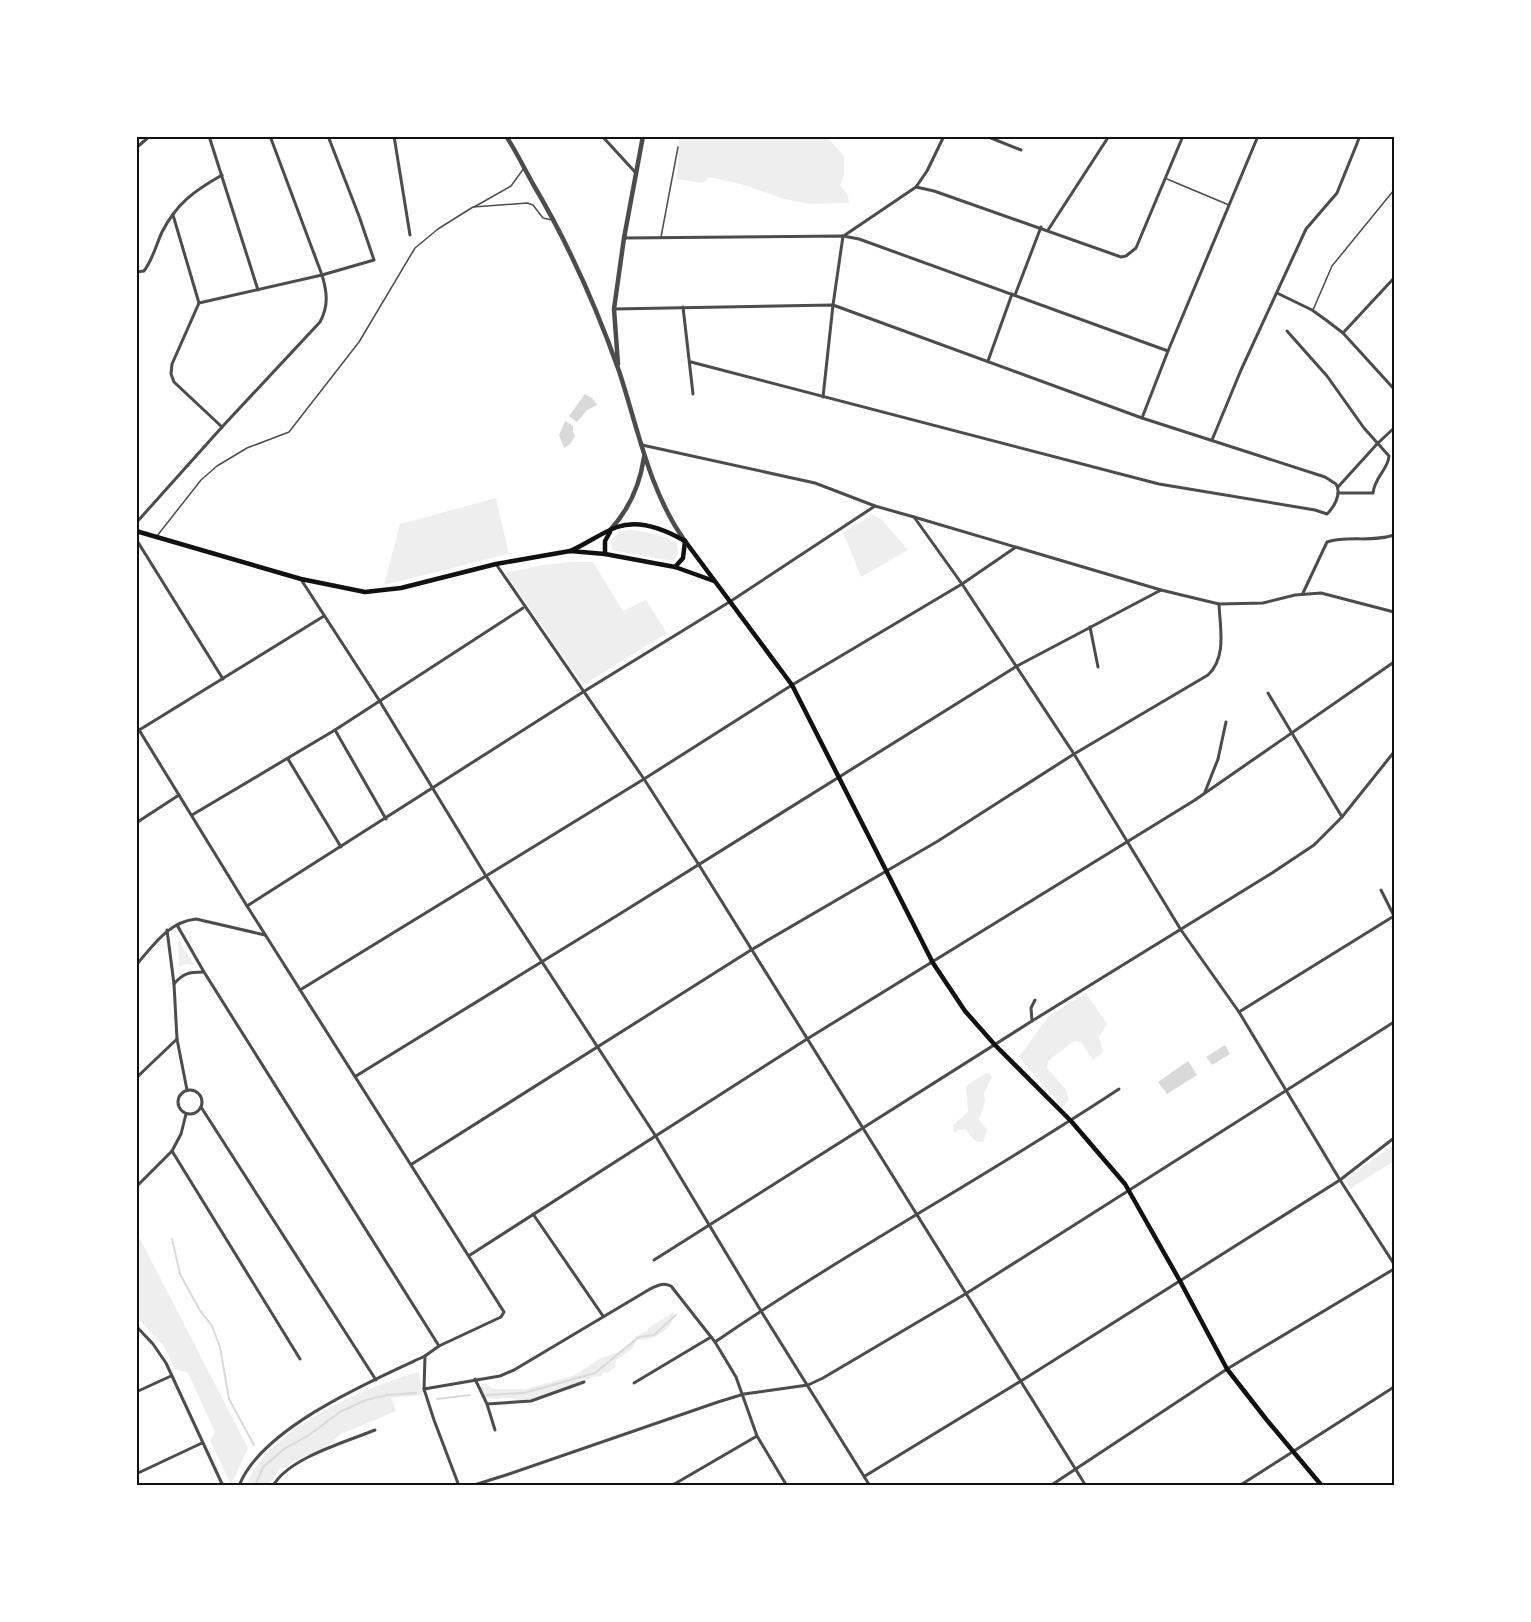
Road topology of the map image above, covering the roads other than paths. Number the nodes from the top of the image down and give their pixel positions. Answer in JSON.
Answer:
{"nodes":[{"id":1,"x":150,"y":136,"type":"edge"},
{"id":2,"x":209,"y":136,"type":"edge"},
{"id":3,"x":270,"y":136,"type":"edge"},
{"id":4,"x":328,"y":136,"type":"edge"},
{"id":5,"x":394,"y":136,"type":"edge"},
{"id":6,"x":506,"y":136,"type":"edge"},
{"id":7,"x":602,"y":136,"type":"edge"},
{"id":8,"x":643,"y":136,"type":"edge"},
{"id":9,"x":944,"y":136,"type":"edge"},
{"id":10,"x":986,"y":136,"type":"edge"},
{"id":11,"x":1109,"y":136,"type":"edge"},
{"id":12,"x":1183,"y":136,"type":"edge"},
{"id":13,"x":1258,"y":136,"type":"edge"},
{"id":14,"x":1360,"y":136,"type":"edge"},
{"id":15,"x":678,"y":147,"type":"dead end"},
{"id":16,"x":136,"y":148,"type":"edge"},
{"id":17,"x":1021,"y":150,"type":"dead end"},
{"id":18,"x":524,"y":168,"type":"junction"},
{"id":19,"x":635,"y":172,"type":"junction"},
{"id":20,"x":222,"y":175,"type":"junction"},
{"id":21,"x":1165,"y":178,"type":"junction"},
{"id":22,"x":916,"y":187,"type":"junction"},
{"id":23,"x":1395,"y":190,"type":"edge"},
{"id":24,"x":1229,"y":206,"type":"junction"},
{"id":25,"x":473,"y":207,"type":"junction"},
{"id":26,"x":173,"y":214,"type":"junction"},
{"id":27,"x":554,"y":220,"type":"junction"},
{"id":28,"x":1041,"y":227,"type":"junction"},
{"id":29,"x":1048,"y":230,"type":"junction"},
{"id":30,"x":410,"y":235,"type":"dead end"},
{"id":31,"x":843,"y":236,"type":"junction"},
{"id":32,"x":661,"y":237,"type":"junction"},
{"id":33,"x":624,"y":238,"type":"junction"},
{"id":34,"x":137,"y":272,"type":"edge"},
{"id":35,"x":322,"y":275,"type":"junction"},
{"id":36,"x":1395,"y":278,"type":"edge"},
{"id":37,"x":258,"y":290,"type":"junction"},
{"id":38,"x":1277,"y":293,"type":"junction"},
{"id":39,"x":1014,"y":295,"type":"junction"},
{"id":40,"x":199,"y":303,"type":"junction"},
{"id":41,"x":833,"y":305,"type":"junction"},
{"id":42,"x":683,"y":307,"type":"junction"},
{"id":43,"x":614,"y":309,"type":"junction"},
{"id":44,"x":1312,"y":310,"type":"junction"},
{"id":45,"x":1287,"y":332,"type":"dead end"},
{"id":46,"x":1343,"y":333,"type":"junction"},
{"id":47,"x":1168,"y":351,"type":"junction"},
{"id":48,"x":988,"y":361,"type":"junction"},
{"id":49,"x":691,"y":363,"type":"junction"},
{"id":50,"x":618,"y":369,"type":"junction"},
{"id":51,"x":1395,"y":389,"type":"edge"},
{"id":52,"x":693,"y":394,"type":"dead end"},
{"id":53,"x":823,"y":397,"type":"junction"},
{"id":54,"x":1142,"y":418,"type":"junction"},
{"id":55,"x":222,"y":427,"type":"junction"},
{"id":56,"x":1395,"y":428,"type":"edge"},
{"id":57,"x":1212,"y":440,"type":"junction"},
{"id":58,"x":1377,"y":444,"type":"junction"},
{"id":59,"x":642,"y":445,"type":"junction"},
{"id":60,"x":645,"y":454,"type":"junction"},
{"id":61,"x":1338,"y":487,"type":"junction"},
{"id":62,"x":1338,"y":493,"type":"junction"},
{"id":63,"x":875,"y":506,"type":"junction"},
{"id":64,"x":914,"y":518,"type":"junction"},
{"id":65,"x":136,"y":523,"type":"edge"},
{"id":66,"x":611,"y":530,"type":"junction"},
{"id":67,"x":136,"y":531,"type":"edge"},
{"id":68,"x":1395,"y":535,"type":"edge"},
{"id":69,"x":157,"y":536,"type":"junction"},
{"id":70,"x":136,"y":539,"type":"edge"},
{"id":71,"x":685,"y":541,"type":"junction"},
{"id":72,"x":1016,"y":547,"type":"junction"},
{"id":73,"x":570,"y":551,"type":"junction"},
{"id":74,"x":605,"y":554,"type":"junction"},
{"id":75,"x":496,"y":564,"type":"junction"},
{"id":76,"x":675,"y":567,"type":"junction"},
{"id":77,"x":301,"y":579,"type":"junction"},
{"id":78,"x":714,"y":581,"type":"junction"},
{"id":79,"x":962,"y":584,"type":"junction"},
{"id":80,"x":1161,"y":590,"type":"junction"},
{"id":81,"x":1303,"y":594,"type":"junction"},
{"id":82,"x":731,"y":601,"type":"junction"},
{"id":83,"x":1219,"y":604,"type":"junction"},
{"id":84,"x":524,"y":608,"type":"junction"},
{"id":85,"x":1395,"y":612,"type":"edge"},
{"id":86,"x":324,"y":616,"type":"junction"},
{"id":87,"x":1090,"y":627,"type":"junction"},
{"id":88,"x":1395,"y":662,"type":"edge"},
{"id":89,"x":1017,"y":666,"type":"junction"},
{"id":90,"x":1098,"y":667,"type":"dead end"},
{"id":91,"x":223,"y":679,"type":"junction"},
{"id":92,"x":792,"y":685,"type":"junction"},
{"id":93,"x":583,"y":692,"type":"junction"},
{"id":94,"x":1268,"y":693,"type":"dead end"},
{"id":95,"x":379,"y":700,"type":"junction"},
{"id":96,"x":1226,"y":722,"type":"dead end"},
{"id":97,"x":136,"y":725,"type":"edge"},
{"id":98,"x":335,"y":730,"type":"junction"},
{"id":99,"x":138,"y":731,"type":"edge"},
{"id":100,"x":1293,"y":733,"type":"junction"},
{"id":101,"x":1395,"y":752,"type":"edge"},
{"id":102,"x":1074,"y":754,"type":"junction"},
{"id":103,"x":288,"y":759,"type":"junction"},
{"id":104,"x":840,"y":777,"type":"junction"},
{"id":105,"x":644,"y":779,"type":"junction"},
{"id":106,"x":434,"y":788,"type":"junction"},
{"id":107,"x":1204,"y":794,"type":"junction"},
{"id":108,"x":179,"y":795,"type":"junction"},
{"id":109,"x":192,"y":815,"type":"junction"},
{"id":110,"x":1342,"y":817,"type":"junction"},
{"id":111,"x":386,"y":819,"type":"junction"},
{"id":112,"x":136,"y":823,"type":"edge"},
{"id":113,"x":1128,"y":843,"type":"junction"},
{"id":114,"x":341,"y":847,"type":"junction"},
{"id":115,"x":699,"y":865,"type":"junction"},
{"id":116,"x":887,"y":871,"type":"junction"},
{"id":117,"x":486,"y":876,"type":"junction"},
{"id":118,"x":1381,"y":890,"type":"dead end"},
{"id":119,"x":247,"y":906,"type":"junction"},
{"id":120,"x":1395,"y":916,"type":"edge"},
{"id":121,"x":177,"y":925,"type":"junction"},
{"id":122,"x":167,"y":930,"type":"junction"},
{"id":123,"x":1181,"y":930,"type":"junction"},
{"id":124,"x":265,"y":935,"type":"junction"},
{"id":125,"x":751,"y":950,"type":"junction"},
{"id":126,"x":542,"y":962,"type":"junction"},
{"id":127,"x":933,"y":963,"type":"junction"},
{"id":128,"x":136,"y":965,"type":"edge"},
{"id":129,"x":204,"y":972,"type":"junction"},
{"id":130,"x":174,"y":984,"type":"junction"},
{"id":131,"x":300,"y":990,"type":"junction"},
{"id":132,"x":1035,"y":1000,"type":"dead end"},
{"id":133,"x":1239,"y":1012,"type":"junction"},
{"id":134,"x":1032,"y":1020,"type":"junction"},
{"id":135,"x":1395,"y":1022,"type":"edge"},
{"id":136,"x":177,"y":1038,"type":"junction"},
{"id":137,"x":807,"y":1039,"type":"junction"},
{"id":138,"x":995,"y":1045,"type":"junction"},
{"id":139,"x":598,"y":1048,"type":"junction"},
{"id":140,"x":356,"y":1076,"type":"junction"},
{"id":141,"x":136,"y":1078,"type":"edge"},
{"id":142,"x":1119,"y":1089,"type":"dead end"},
{"id":143,"x":187,"y":1090,"type":"junction"},
{"id":144,"x":1286,"y":1090,"type":"junction"},
{"id":145,"x":201,"y":1107,"type":"junction"},
{"id":146,"x":186,"y":1114,"type":"junction"},
{"id":147,"x":1071,"y":1121,"type":"junction"},
{"id":148,"x":864,"y":1129,"type":"junction"},
{"id":149,"x":655,"y":1135,"type":"junction"},
{"id":150,"x":1395,"y":1138,"type":"edge"},
{"id":151,"x":172,"y":1151,"type":"junction"},
{"id":152,"x":412,"y":1164,"type":"junction"},
{"id":153,"x":1340,"y":1180,"type":"junction"},
{"id":154,"x":136,"y":1187,"type":"edge"},
{"id":155,"x":1129,"y":1191,"type":"junction"},
{"id":156,"x":533,"y":1214,"type":"junction"},
{"id":157,"x":918,"y":1215,"type":"junction"},
{"id":158,"x":709,"y":1226,"type":"junction"},
{"id":159,"x":470,"y":1255,"type":"junction"},
{"id":160,"x":654,"y":1260,"type":"dead end"},
{"id":161,"x":1395,"y":1264,"type":"edge"},
{"id":162,"x":1395,"y":1269,"type":"edge"},
{"id":163,"x":1180,"y":1281,"type":"junction"},
{"id":164,"x":967,"y":1293,"type":"junction"},
{"id":165,"x":761,"y":1311,"type":"junction"},
{"id":166,"x":603,"y":1316,"type":"junction"},
{"id":167,"x":136,"y":1326,"type":"edge"},
{"id":168,"x":711,"y":1337,"type":"junction"},
{"id":169,"x":715,"y":1342,"type":"junction"},
{"id":170,"x":439,"y":1346,"type":"junction"},
{"id":171,"x":425,"y":1356,"type":"junction"},
{"id":172,"x":300,"y":1359,"type":"dead end"},
{"id":173,"x":1227,"y":1369,"type":"junction"},
{"id":174,"x":171,"y":1376,"type":"junction"},
{"id":175,"x":475,"y":1379,"type":"junction"},
{"id":176,"x":376,"y":1380,"type":"junction"},
{"id":177,"x":1021,"y":1381,"type":"junction"},
{"id":178,"x":584,"y":1382,"type":"dead end"},
{"id":179,"x":634,"y":1383,"type":"dead end"},
{"id":180,"x":808,"y":1385,"type":"junction"},
{"id":181,"x":1395,"y":1387,"type":"edge"},
{"id":182,"x":424,"y":1389,"type":"junction"},
{"id":183,"x":136,"y":1392,"type":"edge"},
{"id":184,"x":744,"y":1394,"type":"junction"},
{"id":185,"x":487,"y":1404,"type":"junction"},
{"id":186,"x":375,"y":1430,"type":"dead end"},
{"id":187,"x":495,"y":1430,"type":"dead end"},
{"id":188,"x":757,"y":1436,"type":"junction"},
{"id":189,"x":202,"y":1443,"type":"junction"},
{"id":190,"x":1293,"y":1451,"type":"junction"},
{"id":191,"x":1076,"y":1469,"type":"junction"},
{"id":192,"x":136,"y":1474,"type":"edge"},
{"id":193,"x":865,"y":1476,"type":"junction"},
{"id":194,"x":223,"y":1485,"type":"edge"},
{"id":195,"x":239,"y":1485,"type":"edge"},
{"id":196,"x":273,"y":1485,"type":"edge"},
{"id":197,"x":459,"y":1485,"type":"edge"},
{"id":198,"x":471,"y":1485,"type":"edge"},
{"id":199,"x":671,"y":1485,"type":"edge"},
{"id":200,"x":787,"y":1485,"type":"edge"},
{"id":201,"x":870,"y":1485,"type":"edge"},
{"id":202,"x":1050,"y":1485,"type":"edge"},
{"id":203,"x":1086,"y":1485,"type":"edge"},
{"id":204,"x":1239,"y":1485,"type":"edge"},
{"id":205,"x":1322,"y":1485,"type":"edge"}],
"edges":[{"from":1,"to":16,"type":"street"},
{"from":2,"to":20,"type":"street"},
{"from":3,"to":35,"type":"street"},
{"from":4,"to":35,"type":"street"},
{"from":5,"to":30,"type":"street"},
{"from":6,"to":18,"type":"street"},
{"from":7,"to":19,"type":"street"},
{"from":8,"to":19,"type":"street"},
{"from":9,"to":22,"type":"street"},
{"from":10,"to":17,"type":"street"},
{"from":11,"to":29,"type":"street"},
{"from":12,"to":21,"type":"street"},
{"from":13,"to":24,"type":"street"},
{"from":14,"to":38,"type":"street"},
{"from":15,"to":32,"type":"lane"},
{"from":18,"to":25,"type":"lane"},
{"from":18,"to":27,"type":"street"},
{"from":19,"to":33,"type":"street"},
{"from":20,"to":26,"type":"street"},
{"from":20,"to":37,"type":"street"},
{"from":21,"to":24,"type":"lane"},
{"from":21,"to":29,"type":"street"},
{"from":22,"to":28,"type":"street"},
{"from":22,"to":31,"type":"street"},
{"from":23,"to":44,"type":"lane"},
{"from":24,"to":47,"type":"street"},
{"from":25,"to":27,"type":"lane"},
{"from":25,"to":69,"type":"lane"},
{"from":26,"to":34,"type":"street"},
{"from":26,"to":40,"type":"street"},
{"from":27,"to":50,"type":"street"},
{"from":28,"to":29,"type":"street"},
{"from":28,"to":39,"type":"street"},
{"from":31,"to":32,"type":"street"},
{"from":31,"to":39,"type":"street"},
{"from":31,"to":41,"type":"street"},
{"from":32,"to":33,"type":"street"},
{"from":33,"to":43,"type":"street"},
{"from":35,"to":37,"type":"street"},
{"from":35,"to":55,"type":"street"},
{"from":36,"to":46,"type":"street"},
{"from":37,"to":40,"type":"street"},
{"from":38,"to":44,"type":"street"},
{"from":38,"to":57,"type":"street"},
{"from":39,"to":47,"type":"street"},
{"from":39,"to":48,"type":"street"},
{"from":40,"to":55,"type":"street"},
{"from":41,"to":42,"type":"street"},
{"from":41,"to":48,"type":"street"},
{"from":41,"to":53,"type":"street"},
{"from":42,"to":43,"type":"street"},
{"from":42,"to":49,"type":"street"},
{"from":43,"to":50,"type":"street"},
{"from":44,"to":46,"type":"street"},
{"from":45,"to":58,"type":"street"},
{"from":46,"to":51,"type":"street"},
{"from":47,"to":54,"type":"street"},
{"from":48,"to":54,"type":"street"},
{"from":49,"to":52,"type":"street"},
{"from":49,"to":53,"type":"street"},
{"from":50,"to":59,"type":"street"},
{"from":53,"to":62,"type":"street"},
{"from":54,"to":57,"type":"street"},
{"from":55,"to":65,"type":"street"},
{"from":56,"to":58,"type":"street"},
{"from":57,"to":61,"type":"street"},
{"from":58,"to":61,"type":"street"},
{"from":58,"to":62,"type":"street"},
{"from":59,"to":60,"type":"street"},
{"from":59,"to":63,"type":"street"},
{"from":60,"to":66,"type":"street"},
{"from":60,"to":71,"type":"street"},
{"from":61,"to":62,"type":"street"},
{"from":63,"to":64,"type":"street"},
{"from":63,"to":82,"type":"street"},
{"from":64,"to":72,"type":"street"},
{"from":64,"to":79,"type":"street"},
{"from":66,"to":71,"type":"main road"},
{"from":66,"to":73,"type":"main road"},
{"from":66,"to":74,"type":"main road"},
{"from":67,"to":69,"type":"main road"},
{"from":68,"to":81,"type":"street"},
{"from":69,"to":77,"type":"main road"},
{"from":70,"to":91,"type":"street"},
{"from":71,"to":76,"type":"main road"},
{"from":71,"to":78,"type":"main road"},
{"from":72,"to":79,"type":"street"},
{"from":72,"to":80,"type":"street"},
{"from":73,"to":74,"type":"main road"},
{"from":73,"to":75,"type":"main road"},
{"from":74,"to":76,"type":"main road"},
{"from":75,"to":77,"type":"main road"},
{"from":75,"to":84,"type":"street"},
{"from":76,"to":78,"type":"main road"},
{"from":77,"to":86,"type":"street"},
{"from":78,"to":82,"type":"main road"},
{"from":79,"to":89,"type":"street"},
{"from":79,"to":92,"type":"street"},
{"from":80,"to":83,"type":"street"},
{"from":80,"to":87,"type":"street"},
{"from":81,"to":83,"type":"street"},
{"from":81,"to":85,"type":"street"},
{"from":82,"to":92,"type":"main road"},
{"from":82,"to":93,"type":"street"},
{"from":83,"to":102,"type":"street"},
{"from":84,"to":93,"type":"street"},
{"from":84,"to":95,"type":"street"},
{"from":86,"to":91,"type":"street"},
{"from":86,"to":95,"type":"street"},
{"from":87,"to":89,"type":"street"},
{"from":87,"to":90,"type":"street"},
{"from":88,"to":100,"type":"street"},
{"from":89,"to":102,"type":"street"},
{"from":89,"to":104,"type":"street"},
{"from":91,"to":99,"type":"street"},
{"from":92,"to":104,"type":"main road"},
{"from":92,"to":105,"type":"street"},
{"from":93,"to":105,"type":"street"},
{"from":93,"to":106,"type":"street"},
{"from":94,"to":100,"type":"street"},
{"from":95,"to":98,"type":"street"},
{"from":95,"to":106,"type":"street"},
{"from":96,"to":107,"type":"street"},
{"from":97,"to":99,"type":"street"},
{"from":98,"to":103,"type":"street"},
{"from":98,"to":111,"type":"street"},
{"from":99,"to":108,"type":"street"},
{"from":100,"to":107,"type":"street"},
{"from":100,"to":110,"type":"street"},
{"from":101,"to":110,"type":"street"},
{"from":102,"to":113,"type":"street"},
{"from":102,"to":116,"type":"street"},
{"from":103,"to":109,"type":"street"},
{"from":103,"to":114,"type":"street"},
{"from":104,"to":115,"type":"street"},
{"from":104,"to":116,"type":"main road"},
{"from":105,"to":115,"type":"street"},
{"from":105,"to":117,"type":"street"},
{"from":106,"to":111,"type":"street"},
{"from":106,"to":117,"type":"street"},
{"from":107,"to":113,"type":"street"},
{"from":108,"to":109,"type":"street"},
{"from":108,"to":112,"type":"street"},
{"from":109,"to":119,"type":"street"},
{"from":110,"to":123,"type":"street"},
{"from":111,"to":114,"type":"street"},
{"from":113,"to":123,"type":"street"},
{"from":113,"to":127,"type":"street"},
{"from":114,"to":119,"type":"street"},
{"from":115,"to":125,"type":"street"},
{"from":115,"to":126,"type":"street"},
{"from":116,"to":125,"type":"street"},
{"from":116,"to":127,"type":"main road"},
{"from":117,"to":126,"type":"street"},
{"from":117,"to":131,"type":"street"},
{"from":118,"to":120,"type":"street"},
{"from":119,"to":124,"type":"street"},
{"from":120,"to":133,"type":"street"},
{"from":121,"to":122,"type":"street"},
{"from":121,"to":124,"type":"street"},
{"from":121,"to":129,"type":"street"},
{"from":122,"to":128,"type":"street"},
{"from":122,"to":130,"type":"street"},
{"from":123,"to":133,"type":"street"},
{"from":123,"to":134,"type":"street"},
{"from":124,"to":131,"type":"street"},
{"from":125,"to":137,"type":"street"},
{"from":125,"to":139,"type":"street"},
{"from":126,"to":139,"type":"street"},
{"from":126,"to":140,"type":"street"},
{"from":127,"to":137,"type":"street"},
{"from":127,"to":138,"type":"main road"},
{"from":129,"to":130,"type":"street"},
{"from":129,"to":170,"type":"street"},
{"from":130,"to":136,"type":"street"},
{"from":131,"to":140,"type":"street"},
{"from":132,"to":134,"type":"street"},
{"from":133,"to":144,"type":"street"},
{"from":134,"to":138,"type":"street"},
{"from":135,"to":144,"type":"street"},
{"from":136,"to":141,"type":"street"},
{"from":136,"to":143,"type":"street"},
{"from":137,"to":148,"type":"street"},
{"from":137,"to":149,"type":"street"},
{"from":138,"to":147,"type":"main road"},
{"from":138,"to":148,"type":"street"},
{"from":139,"to":149,"type":"street"},
{"from":139,"to":152,"type":"street"},
{"from":140,"to":152,"type":"street"},
{"from":142,"to":147,"type":"street"},
{"from":143,"to":145,"type":"street"},
{"from":143,"to":146,"type":"street"},
{"from":144,"to":153,"type":"street"},
{"from":144,"to":155,"type":"street"},
{"from":145,"to":146,"type":"street"},
{"from":145,"to":176,"type":"street"},
{"from":146,"to":151,"type":"street"},
{"from":147,"to":155,"type":"main road"},
{"from":147,"to":157,"type":"street"},
{"from":148,"to":157,"type":"street"},
{"from":148,"to":158,"type":"street"},
{"from":149,"to":156,"type":"street"},
{"from":149,"to":158,"type":"street"},
{"from":150,"to":153,"type":"street"},
{"from":151,"to":154,"type":"street"},
{"from":151,"to":172,"type":"street"},
{"from":152,"to":159,"type":"street"},
{"from":153,"to":161,"type":"street"},
{"from":153,"to":163,"type":"street"},
{"from":155,"to":163,"type":"main road"},
{"from":155,"to":164,"type":"street"},
{"from":156,"to":159,"type":"street"},
{"from":156,"to":166,"type":"street"},
{"from":157,"to":164,"type":"street"},
{"from":157,"to":165,"type":"street"},
{"from":158,"to":160,"type":"street"},
{"from":158,"to":165,"type":"street"},
{"from":159,"to":170,"type":"street"},
{"from":162,"to":173,"type":"street"},
{"from":163,"to":173,"type":"main road"},
{"from":163,"to":177,"type":"street"},
{"from":164,"to":177,"type":"street"},
{"from":164,"to":180,"type":"street"},
{"from":165,"to":169,"type":"street"},
{"from":165,"to":180,"type":"street"},
{"from":166,"to":168,"type":"street"},
{"from":166,"to":175,"type":"street"},
{"from":167,"to":174,"type":"street"},
{"from":168,"to":169,"type":"street"},
{"from":168,"to":179,"type":"street"},
{"from":169,"to":184,"type":"street"},
{"from":170,"to":171,"type":"street"},
{"from":171,"to":176,"type":"street"},
{"from":171,"to":182,"type":"street"},
{"from":173,"to":190,"type":"main road"},
{"from":173,"to":191,"type":"street"},
{"from":174,"to":183,"type":"street"},
{"from":174,"to":189,"type":"street"},
{"from":175,"to":182,"type":"street"},
{"from":175,"to":185,"type":"street"},
{"from":176,"to":195,"type":"street"},
{"from":177,"to":191,"type":"street"},
{"from":177,"to":193,"type":"street"},
{"from":178,"to":185,"type":"street"},
{"from":180,"to":184,"type":"street"},
{"from":180,"to":193,"type":"street"},
{"from":181,"to":190,"type":"street"},
{"from":182,"to":197,"type":"street"},
{"from":184,"to":188,"type":"street"},
{"from":184,"to":198,"type":"street"},
{"from":185,"to":187,"type":"street"},
{"from":186,"to":196,"type":"street"},
{"from":188,"to":199,"type":"street"},
{"from":188,"to":200,"type":"street"},
{"from":189,"to":192,"type":"street"},
{"from":189,"to":194,"type":"street"},
{"from":190,"to":204,"type":"street"},
{"from":190,"to":205,"type":"main road"},
{"from":191,"to":202,"type":"street"},
{"from":191,"to":203,"type":"street"},
{"from":193,"to":201,"type":"street"}]}
